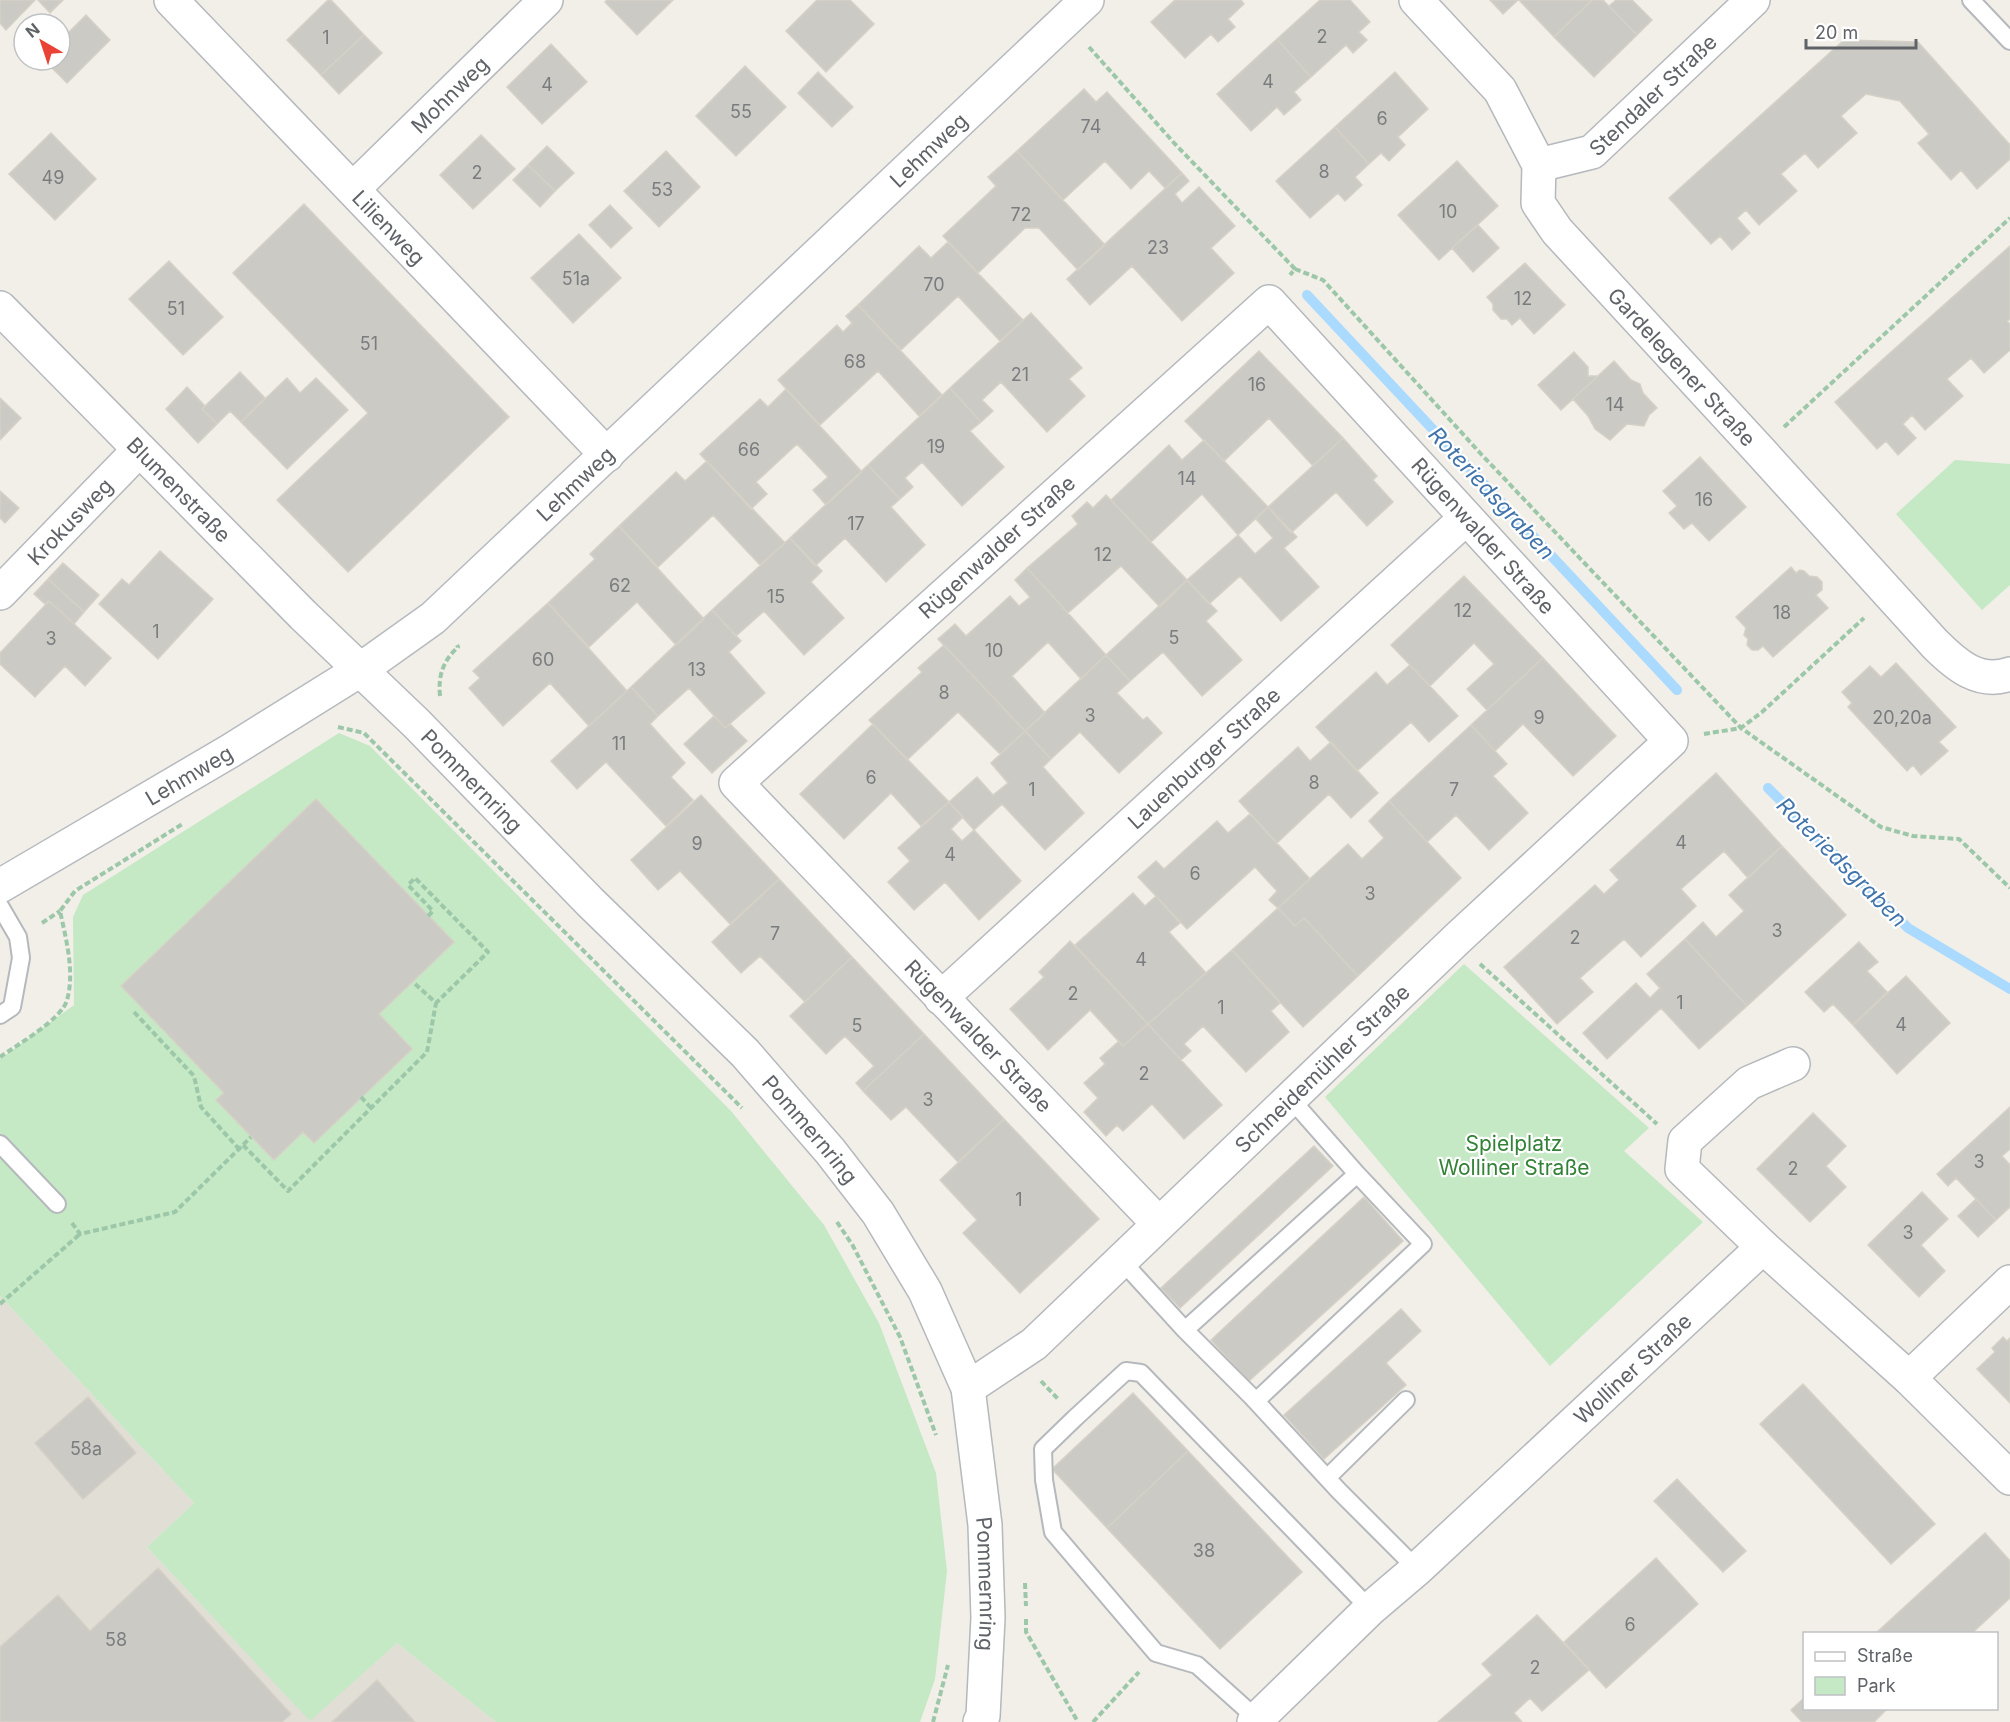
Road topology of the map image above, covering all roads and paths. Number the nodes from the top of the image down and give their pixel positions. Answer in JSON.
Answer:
{"nodes":[{"id":1,"x":171,"y":0,"type":"edge"},
{"id":2,"x":546,"y":0,"type":"edge"},
{"id":3,"x":1416,"y":0,"type":"edge"},
{"id":4,"x":1753,"y":0,"type":"edge"},
{"id":5,"x":1971,"y":0,"type":"edge"},
{"id":6,"x":1076,"y":10,"type":"edge"},
{"id":7,"x":2010,"y":42,"type":"edge"},
{"id":8,"x":1539,"y":165,"type":"junction"},
{"id":9,"x":353,"y":189,"type":"junction"},
{"id":10,"x":2010,"y":218,"type":"edge"},
{"id":11,"x":1295,"y":269,"type":"junction"},
{"id":12,"x":1269,"y":302,"type":"junction"},
{"id":13,"x":0,"y":308,"type":"edge"},
{"id":14,"x":139,"y":450,"type":"junction"},
{"id":15,"x":1759,"y":450,"type":"junction"},
{"id":16,"x":607,"y":454,"type":"junction"},
{"id":17,"x":1466,"y":518,"type":"junction"},
{"id":18,"x":0,"y":593,"type":"edge"},
{"id":19,"x":1888,"y":595,"type":"junction"},
{"id":20,"x":433,"y":618,"type":"junction"},
{"id":21,"x":360,"y":670,"type":"junction"},
{"id":22,"x":2010,"y":674,"type":"edge"},
{"id":23,"x":417,"y":724,"type":"junction"},
{"id":24,"x":1741,"y":728,"type":"junction"},
{"id":25,"x":329,"y":732,"type":"dead end"},
{"id":26,"x":1671,"y":741,"type":"junction"},
{"id":27,"x":385,"y":754,"type":"junction"},
{"id":28,"x":186,"y":821,"type":"dead end"},
{"id":29,"x":0,"y":886,"type":"edge"},
{"id":30,"x":2010,"y":888,"type":"edge"},
{"id":31,"x":0,"y":906,"type":"edge"},
{"id":32,"x":428,"y":916,"type":"dead end"},
{"id":33,"x":1458,"y":938,"type":"junction"},
{"id":34,"x":413,"y":982,"type":"dead end"},
{"id":35,"x":941,"y":998,"type":"junction"},
{"id":36,"x":436,"y":1003,"type":"junction"},
{"id":37,"x":134,"y":1012,"type":"dead end"},
{"id":38,"x":0,"y":1015,"type":"edge"},
{"id":39,"x":0,"y":1057,"type":"edge"},
{"id":40,"x":1793,"y":1064,"type":"dead end"},
{"id":41,"x":361,"y":1098,"type":"dead end"},
{"id":42,"x":1290,"y":1098,"type":"junction"},
{"id":43,"x":371,"y":1108,"type":"junction"},
{"id":44,"x":750,"y":1115,"type":"dead end"},
{"id":45,"x":251,"y":1137,"type":"dead end"},
{"id":46,"x":1685,"y":1141,"type":"junction"},
{"id":47,"x":0,"y":1144,"type":"edge"},
{"id":48,"x":241,"y":1147,"type":"junction"},
{"id":49,"x":1357,"y":1174,"type":"junction"},
{"id":50,"x":57,"y":1204,"type":"joint"},
{"id":51,"x":834,"y":1218,"type":"dead end"},
{"id":52,"x":1159,"y":1224,"type":"junction"},
{"id":53,"x":80,"y":1234,"type":"junction"},
{"id":54,"x":1763,"y":1247,"type":"junction"},
{"id":55,"x":1121,"y":1260,"type":"junction"},
{"id":56,"x":2010,"y":1282,"type":"edge"},
{"id":57,"x":0,"y":1304,"type":"edge"},
{"id":58,"x":1185,"y":1330,"type":"junction"},
{"id":59,"x":1034,"y":1374,"type":"dead end"},
{"id":60,"x":1909,"y":1378,"type":"junction"},
{"id":61,"x":968,"y":1388,"type":"junction"},
{"id":62,"x":1256,"y":1401,"type":"junction"},
{"id":63,"x":1406,"y":1401,"type":"dead end"},
{"id":64,"x":1075,"y":1418,"type":"junction"},
{"id":65,"x":938,"y":1444,"type":"dead end"},
{"id":66,"x":2010,"y":1478,"type":"edge"},
{"id":67,"x":1327,"y":1479,"type":"junction"},
{"id":68,"x":1417,"y":1569,"type":"junction"},
{"id":69,"x":1370,"y":1609,"type":"junction"},
{"id":70,"x":1156,"y":1653,"type":"junction"},
{"id":71,"x":949,"y":1659,"type":"dead end"},
{"id":72,"x":987,"y":1720,"type":"edge"},
{"id":73,"x":1255,"y":1721,"type":"edge"},
{"id":74,"x":933,"y":1722,"type":"edge"},
{"id":75,"x":1093,"y":1722,"type":"edge"}],
"edges":[{"from":1,"to":9,"type":"street","name":"Lilienweg"},
{"from":2,"to":9,"type":"street","name":"Mohnweg"},
{"from":3,"to":8,"type":"street","name":"Gardelegener Straße"},
{"from":4,"to":8,"type":"street","name":"Stendaler Straße"},
{"from":5,"to":7,"type":"lane"},
{"from":6,"to":11,"type":"path"},
{"from":6,"to":16,"type":"street","name":"Lehmweg"},
{"from":8,"to":15,"type":"street","name":"Gardelegener Straße"},
{"from":9,"to":16,"type":"street","name":"Lilienweg"},
{"from":10,"to":15,"type":"path"},
{"from":11,"to":12,"type":"path"},
{"from":11,"to":24,"type":"path"},
{"from":12,"to":17,"type":"street","name":"Rügenwalder Straße"},
{"from":12,"to":35,"type":"street","name":"Rügenwalder Straße"},
{"from":13,"to":14,"type":"street","name":"Blumenstraße"},
{"from":14,"to":18,"type":"street","name":"Krokusweg"},
{"from":14,"to":21,"type":"street","name":"Blumenstraße"},
{"from":15,"to":19,"type":"street","name":"Gardelegener Straße"},
{"from":16,"to":20,"type":"street","name":"Lehmweg"},
{"from":17,"to":26,"type":"street","name":"Rügenwalder Straße"},
{"from":17,"to":35,"type":"street","name":"Lauenburger Straße"},
{"from":19,"to":22,"type":"street","name":"Gardelegener Straße"},
{"from":19,"to":24,"type":"path"},
{"from":20,"to":21,"type":"street","name":"Lehmweg"},
{"from":20,"to":23,"type":"path"},
{"from":21,"to":23,"type":"street","name":"Pommernring"},
{"from":21,"to":29,"type":"street","name":"Lehmweg"},
{"from":23,"to":27,"type":"path"},
{"from":23,"to":61,"type":"street","name":"Pommernring"},
{"from":24,"to":26,"type":"path"},
{"from":24,"to":30,"type":"path"},
{"from":25,"to":27,"type":"path"},
{"from":26,"to":33,"type":"street","name":"Schneidemühler Straße"},
{"from":27,"to":44,"type":"path"},
{"from":28,"to":39,"type":"path"},
{"from":31,"to":38,"type":"lane"},
{"from":32,"to":36,"type":"path"},
{"from":33,"to":42,"type":"street","name":"Schneidemühler Straße"},
{"from":33,"to":46,"type":"path"},
{"from":34,"to":36,"type":"path"},
{"from":35,"to":52,"type":"street","name":"Rügenwalder Straße"},
{"from":36,"to":43,"type":"path"},
{"from":37,"to":48,"type":"path"},
{"from":40,"to":46,"type":"street"},
{"from":41,"to":43,"type":"path"},
{"from":42,"to":49,"type":"lane"},
{"from":42,"to":52,"type":"street","name":"Schneidemühler Straße"},
{"from":43,"to":48,"type":"path"},
{"from":45,"to":48,"type":"path"},
{"from":46,"to":54,"type":"street"},
{"from":47,"to":50,"type":"lane"},
{"from":48,"to":53,"type":"path"},
{"from":49,"to":58,"type":"lane"},
{"from":49,"to":62,"type":"lane"},
{"from":50,"to":53,"type":"path"},
{"from":51,"to":65,"type":"path"},
{"from":52,"to":55,"type":"street","name":"Schneidemühler Straße"},
{"from":53,"to":57,"type":"path"},
{"from":54,"to":60,"type":"street"},
{"from":54,"to":68,"type":"street","name":"Wolliner Straße"},
{"from":55,"to":58,"type":"lane"},
{"from":55,"to":61,"type":"street","name":"Schneidemühler Straße"},
{"from":56,"to":60,"type":"street"},
{"from":58,"to":62,"type":"lane"},
{"from":59,"to":64,"type":"path"},
{"from":60,"to":66,"type":"street"},
{"from":61,"to":72,"type":"street","name":"Pommernring"},
{"from":62,"to":67,"type":"lane"},
{"from":63,"to":67,"type":"lane"},
{"from":64,"to":69,"type":"lane"},
{"from":64,"to":70,"type":"lane"},
{"from":67,"to":68,"type":"lane"},
{"from":68,"to":69,"type":"street","name":"Wolliner Straße"},
{"from":69,"to":73,"type":"street","name":"Wolliner Straße"},
{"from":70,"to":73,"type":"lane"},
{"from":70,"to":75,"type":"path"},
{"from":71,"to":74,"type":"path"}]}
